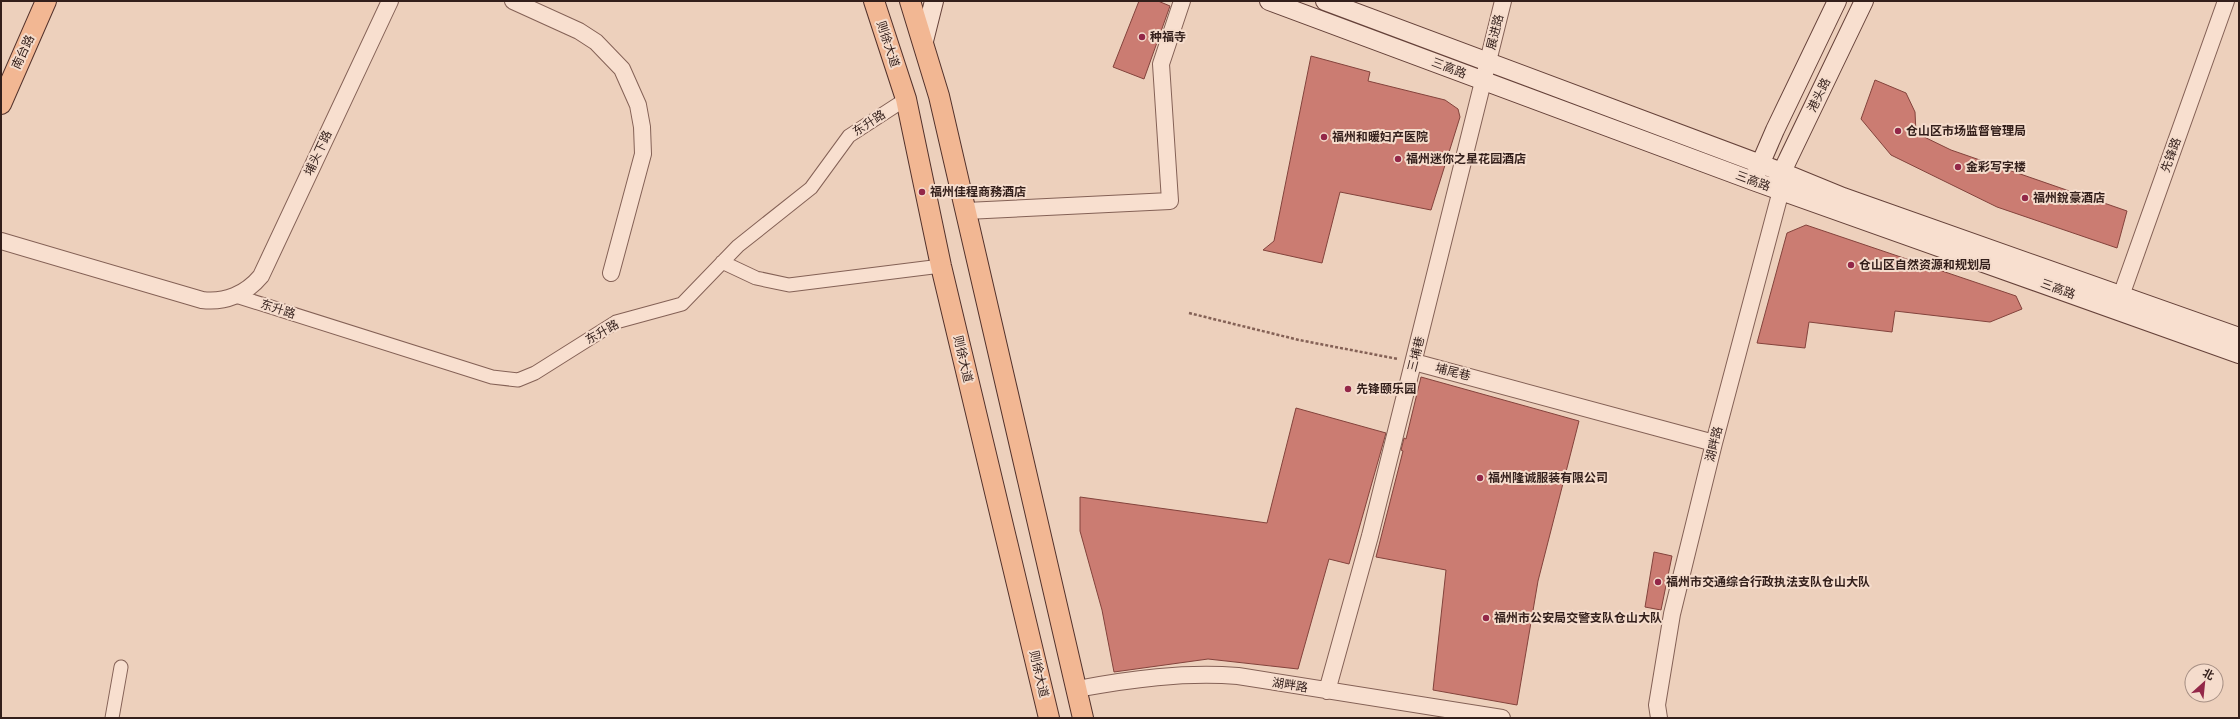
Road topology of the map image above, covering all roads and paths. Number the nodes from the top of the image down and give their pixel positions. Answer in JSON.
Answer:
{"nodes":[{"id":1,"x":46,"y":1,"type":"edge"},
{"id":2,"x":390,"y":1,"type":"edge"},
{"id":3,"x":514,"y":1,"type":"edge"},
{"id":4,"x":868,"y":1,"type":"edge"},
{"id":5,"x":874,"y":1,"type":"edge"},
{"id":6,"x":910,"y":1,"type":"edge"},
{"id":7,"x":934,"y":1,"type":"edge"},
{"id":8,"x":1182,"y":1,"type":"edge"},
{"id":9,"x":1270,"y":1,"type":"edge"},
{"id":10,"x":1325,"y":1,"type":"edge"},
{"id":11,"x":1503,"y":1,"type":"edge"},
{"id":12,"x":1837,"y":1,"type":"edge"},
{"id":13,"x":1864,"y":1,"type":"edge"},
{"id":14,"x":2226,"y":1,"type":"edge"},
{"id":15,"x":887,"y":41,"type":"junction"},
{"id":16,"x":923,"y":46,"type":"junction"},
{"id":17,"x":1487,"y":63,"type":"junction"},
{"id":18,"x":1483,"y":81,"type":"junction"},
{"id":19,"x":906,"y":99,"type":"junction"},
{"id":20,"x":1,"y":104,"type":"edge"},
{"id":21,"x":1760,"y":164,"type":"junction"},
{"id":22,"x":1784,"y":173,"type":"junction"},
{"id":23,"x":1753,"y":181,"type":"junction"},
{"id":24,"x":1778,"y":190,"type":"junction"},
{"id":25,"x":966,"y":211,"type":"junction"},
{"id":26,"x":1,"y":241,"type":"edge"},
{"id":27,"x":722,"y":262,"type":"junction"},
{"id":28,"x":941,"y":266,"type":"junction"},
{"id":29,"x":611,"y":273,"type":"dead end"},
{"id":30,"x":236,"y":296,"type":"junction"},
{"id":31,"x":2119,"y":302,"type":"junction"},
{"id":32,"x":1189,"y":313,"type":"dead end"},
{"id":33,"x":2239,"y":337,"type":"edge"},
{"id":34,"x":2239,"y":354,"type":"edge"},
{"id":35,"x":1414,"y":362,"type":"junction"},
{"id":36,"x":1714,"y":443,"type":"junction"},
{"id":37,"x":121,"y":667,"type":"dead end"},
{"id":38,"x":1077,"y":689,"type":"junction"},
{"id":39,"x":1327,"y":690,"type":"junction"},
{"id":40,"x":112,"y":718,"type":"edge"},
{"id":41,"x":1049,"y":718,"type":"edge"},
{"id":42,"x":1084,"y":718,"type":"edge"},
{"id":43,"x":1502,"y":718,"type":"edge"},
{"id":44,"x":1659,"y":718,"type":"edge"}],
"edges":[{"from":1,"to":20,"type":"main road","name":"南台路"},
{"from":2,"to":30,"type":"street","name":"埔头下路"},
{"from":3,"to":29,"type":"street"},
{"from":4,"to":15,"type":"main road"},
{"from":5,"to":15,"type":"main road","name":"则徐大道"},
{"from":6,"to":16,"type":"main road"},
{"from":7,"to":16,"type":"main road"},
{"from":8,"to":25,"type":"street"},
{"from":9,"to":18,"type":"main road","name":"三高路"},
{"from":10,"to":17,"type":"main road","name":"三高路"},
{"from":11,"to":17,"type":"street","name":"展进路"},
{"from":12,"to":21,"type":"main road","name":"港头路"},
{"from":13,"to":22,"type":"main road","name":"港头路"},
{"from":14,"to":31,"type":"street","name":"先锋路"},
{"from":15,"to":19,"type":"main road","name":"则徐大道"},
{"from":16,"to":25,"type":"main road"},
{"from":17,"to":18,"type":"street","name":"三埔巷"},
{"from":17,"to":21,"type":"main road","name":"三高路"},
{"from":18,"to":23,"type":"main road","name":"三高路"},
{"from":18,"to":35,"type":"street","name":"三埔巷"},
{"from":19,"to":27,"type":"street","name":"东升路"},
{"from":19,"to":28,"type":"main road","name":"则徐大道"},
{"from":21,"to":22,"type":"main road","name":"三高路"},
{"from":21,"to":23,"type":"main road","name":"港头路"},
{"from":22,"to":24,"type":"main road","name":"港头路"},
{"from":22,"to":31,"type":"main road","name":"三高路"},
{"from":23,"to":24,"type":"main road","name":"三高路"},
{"from":24,"to":31,"type":"main road","name":"三高路"},
{"from":24,"to":36,"type":"street","name":"湖畔路"},
{"from":25,"to":38,"type":"main road"},
{"from":26,"to":30,"type":"street"},
{"from":27,"to":28,"type":"street"},
{"from":27,"to":30,"type":"street","name":"东升路"},
{"from":28,"to":41,"type":"main road","name":"则徐大道"},
{"from":31,"to":33,"type":"main road","name":"三高路"},
{"from":31,"to":34,"type":"main road","name":"三高路"},
{"from":32,"to":35,"type":"path"},
{"from":35,"to":36,"type":"street","name":"埔尾巷"},
{"from":35,"to":39,"type":"street","name":"三埔巷"},
{"from":36,"to":44,"type":"street","name":"湖畔路"},
{"from":37,"to":40,"type":"street"},
{"from":38,"to":39,"type":"street","name":"湖畔路"},
{"from":38,"to":42,"type":"main road"},
{"from":39,"to":43,"type":"street","name":"湖畔路"}]}
